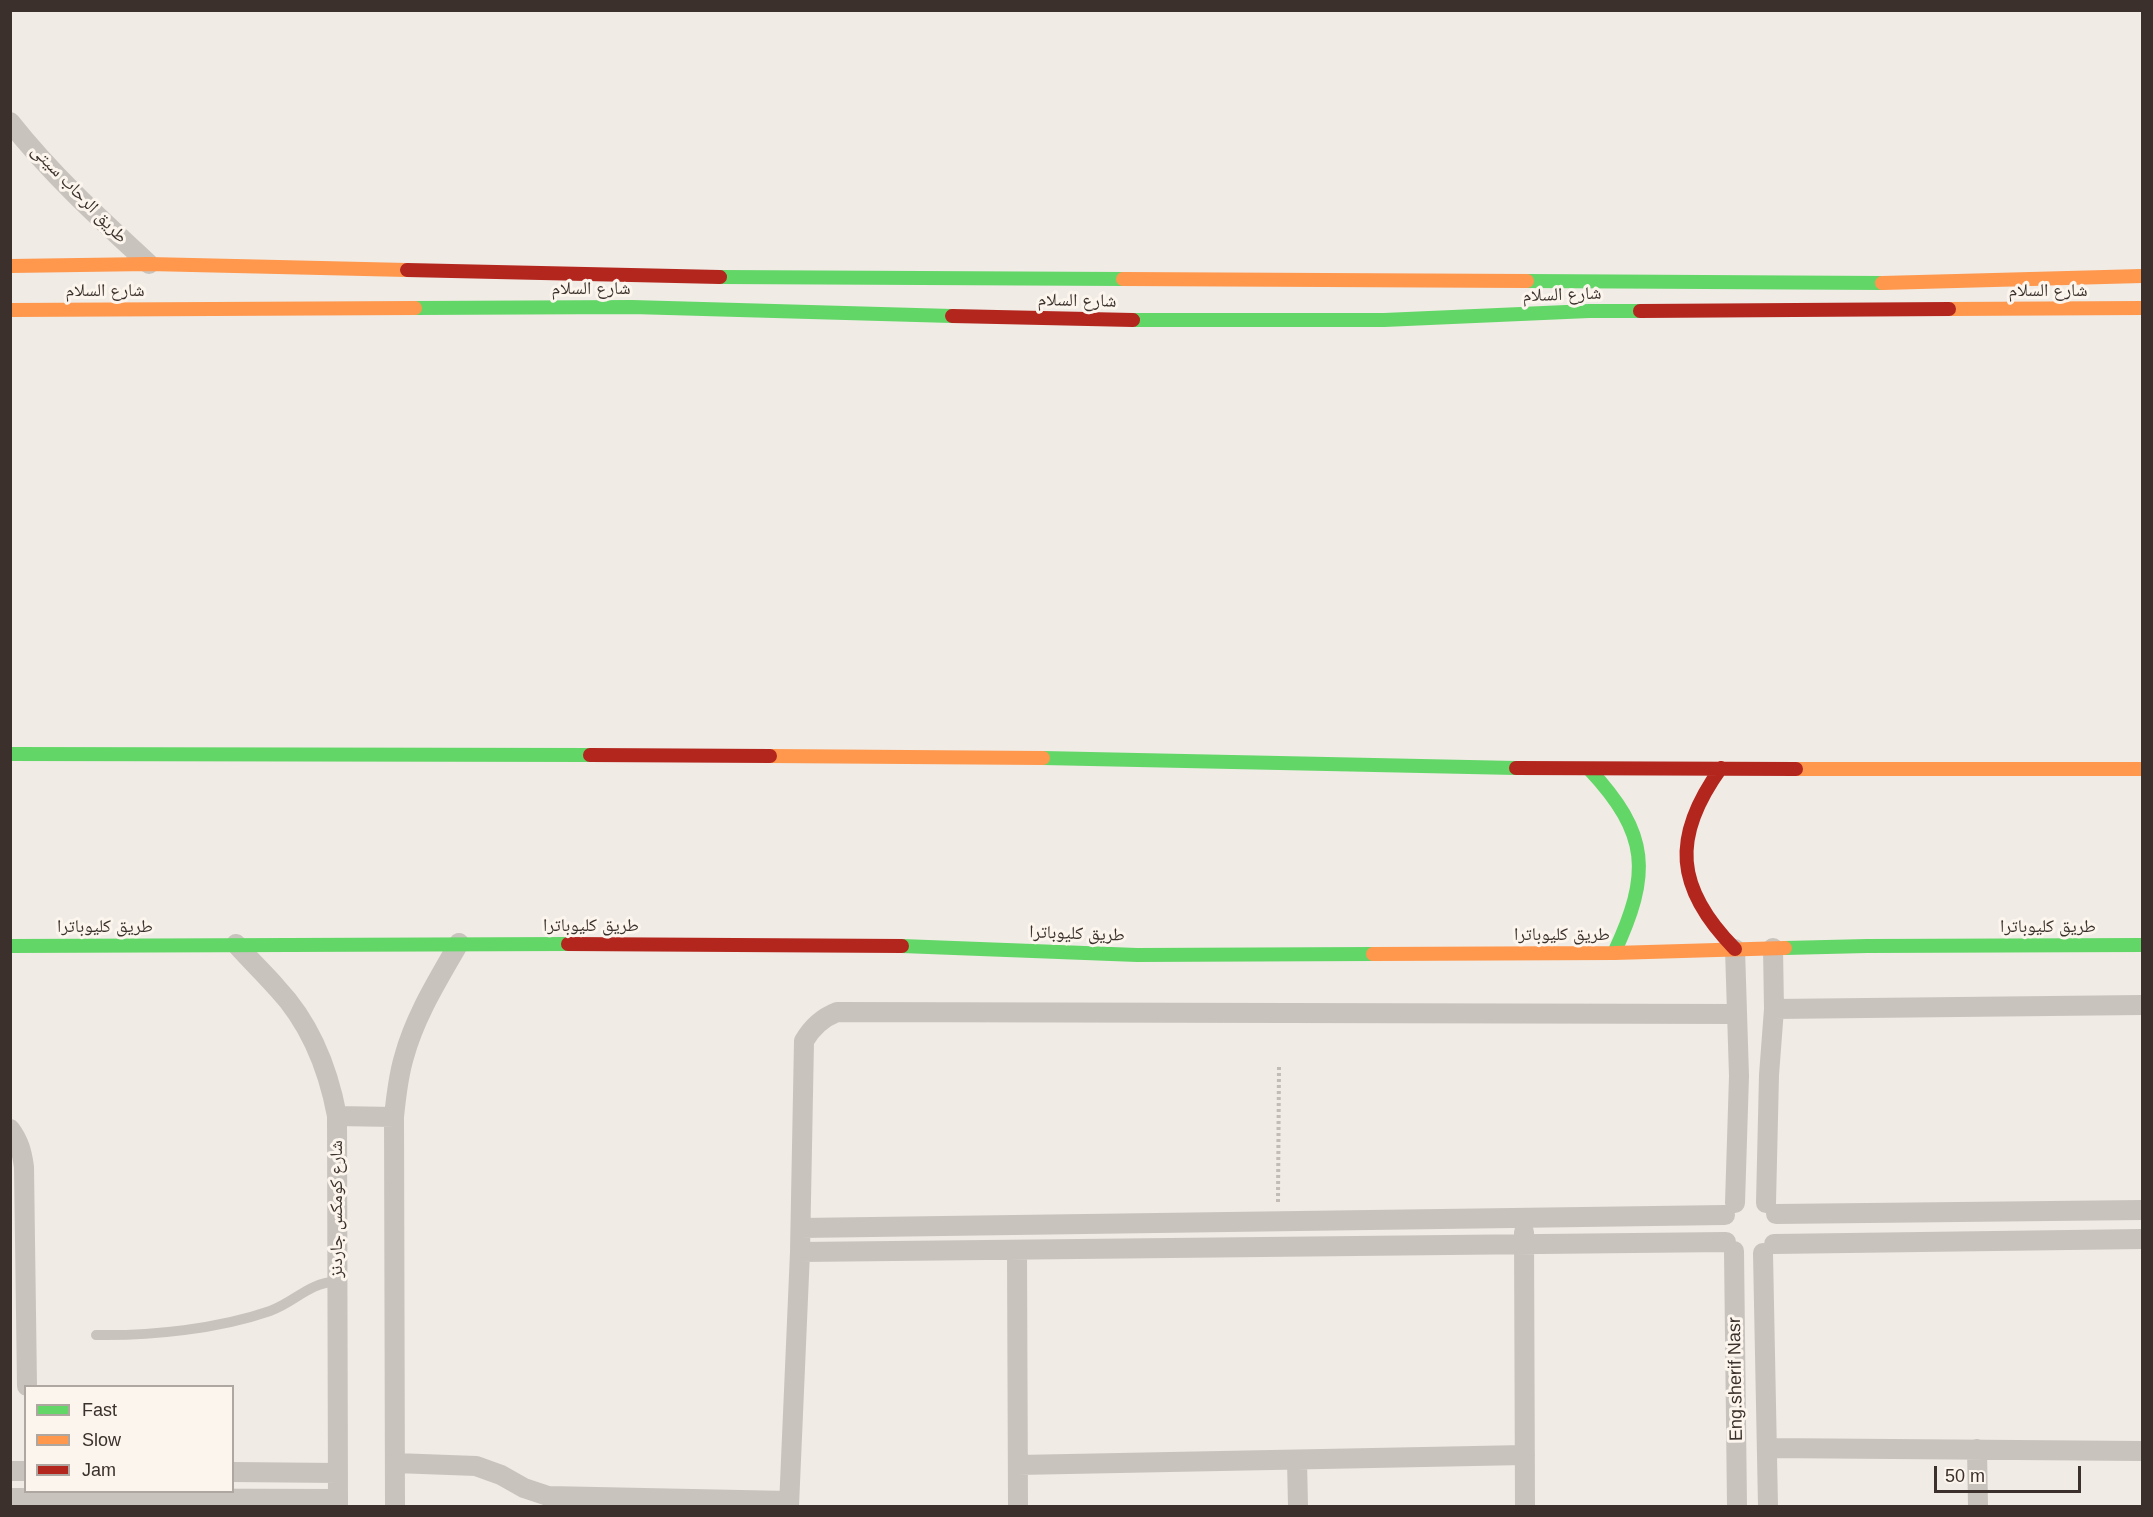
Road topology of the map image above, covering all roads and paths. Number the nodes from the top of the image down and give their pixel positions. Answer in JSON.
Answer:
{"nodes":[{"id":1,"x":10,"y":122,"type":"edge"},
{"id":2,"x":149,"y":264,"type":"junction"},
{"id":3,"x":10,"y":266,"type":"edge"},
{"id":4,"x":2142,"y":276,"type":"edge"},
{"id":5,"x":632,"y":291,"type":"junction"},
{"id":6,"x":2142,"y":308,"type":"edge"},
{"id":7,"x":10,"y":310,"type":"edge"},
{"id":8,"x":10,"y":754,"type":"edge"},
{"id":9,"x":1721,"y":768,"type":"junction"},
{"id":10,"x":1589,"y":769,"type":"junction"},
{"id":11,"x":2142,"y":769,"type":"edge"},
{"id":12,"x":459,"y":943,"type":"junction"},
{"id":13,"x":236,"y":944,"type":"junction"},
{"id":14,"x":2142,"y":945,"type":"edge"},
{"id":15,"x":10,"y":946,"type":"edge"},
{"id":16,"x":1773,"y":948,"type":"junction"},
{"id":17,"x":1735,"y":949,"type":"junction"},
{"id":18,"x":1614,"y":953,"type":"junction"},
{"id":19,"x":2142,"y":1005,"type":"edge"},
{"id":20,"x":1774,"y":1009,"type":"junction"},
{"id":21,"x":1737,"y":1014,"type":"junction"},
{"id":22,"x":1279,"y":1066,"type":"dead end"},
{"id":23,"x":1769,"y":1075,"type":"junction"},
{"id":24,"x":1738,"y":1076,"type":"junction"},
{"id":25,"x":337,"y":1116,"type":"junction"},
{"id":26,"x":394,"y":1117,"type":"junction"},
{"id":27,"x":10,"y":1129,"type":"edge"},
{"id":28,"x":1771,"y":1208,"type":"junction"},
{"id":29,"x":1730,"y":1209,"type":"junction"},
{"id":30,"x":2072,"y":1210,"type":"junction"},
{"id":31,"x":2142,"y":1210,"type":"edge"},
{"id":32,"x":1524,"y":1217,"type":"junction"},
{"id":33,"x":1277,"y":1221,"type":"junction"},
{"id":34,"x":991,"y":1226,"type":"junction"},
{"id":35,"x":801,"y":1228,"type":"junction"},
{"id":36,"x":2142,"y":1239,"type":"edge"},
{"id":37,"x":2073,"y":1240,"type":"junction"},
{"id":38,"x":1524,"y":1243,"type":"junction"},
{"id":39,"x":1730,"y":1246,"type":"junction"},
{"id":40,"x":1769,"y":1248,"type":"junction"},
{"id":41,"x":990,"y":1251,"type":"junction"},
{"id":42,"x":1017,"y":1251,"type":"junction"},
{"id":43,"x":800,"y":1252,"type":"junction"},
{"id":44,"x":337,"y":1281,"type":"junction"},
{"id":45,"x":96,"y":1335,"type":"dead end"},
{"id":46,"x":27,"y":1385,"type":"edge"},
{"id":47,"x":1767,"y":1448,"type":"junction"},
{"id":48,"x":1977,"y":1449,"type":"junction"},
{"id":49,"x":2142,"y":1451,"type":"edge"},
{"id":50,"x":1524,"y":1455,"type":"junction"},
{"id":51,"x":1297,"y":1460,"type":"junction"},
{"id":52,"x":395,"y":1463,"type":"junction"},
{"id":53,"x":1018,"y":1465,"type":"junction"},
{"id":54,"x":234,"y":1472,"type":"edge"},
{"id":55,"x":338,"y":1473,"type":"junction"},
{"id":56,"x":10,"y":1498,"type":"edge"},
{"id":57,"x":536,"y":1500,"type":"edge"},
{"id":58,"x":161,"y":1502,"type":"edge"},
{"id":59,"x":191,"y":1502,"type":"edge"},
{"id":60,"x":338,"y":1502,"type":"edge"},
{"id":61,"x":563,"y":1502,"type":"edge"},
{"id":62,"x":789,"y":1504,"type":"edge"},
{"id":63,"x":395,"y":1506,"type":"edge"},
{"id":64,"x":1018,"y":1506,"type":"edge"},
{"id":65,"x":1298,"y":1506,"type":"edge"},
{"id":66,"x":1525,"y":1506,"type":"edge"},
{"id":67,"x":1737,"y":1506,"type":"edge"},
{"id":68,"x":1768,"y":1506,"type":"edge"},
{"id":69,"x":1978,"y":1506,"type":"edge"}],
"edges":[{"from":1,"to":2,"type":"street","name":"طريق الرحاب سيتى"},
{"from":2,"to":3,"type":"main road","name":"شارع السلام"},
{"from":2,"to":5,"type":"main road","name":"شارع السلام"},
{"from":4,"to":5,"type":"main road","name":"شارع السلام"},
{"from":5,"to":6,"type":"main road","name":"شارع السلام"},
{"from":5,"to":7,"type":"main road","name":"شارع السلام"},
{"from":8,"to":10,"type":"main road"},
{"from":9,"to":10,"type":"main road"},
{"from":9,"to":11,"type":"main road"},
{"from":9,"to":17,"type":"main road"},
{"from":10,"to":18,"type":"main road"},
{"from":12,"to":13,"type":"main road","name":"طريق كليوباترا"},
{"from":12,"to":18,"type":"main road","name":"طريق كليوباترا"},
{"from":12,"to":26,"type":"street"},
{"from":13,"to":15,"type":"main road","name":"طريق كليوباترا"},
{"from":13,"to":25,"type":"street","name":"شارع كومكس جاردنز"},
{"from":14,"to":16,"type":"main road","name":"طريق كليوباترا"},
{"from":16,"to":17,"type":"main road","name":"طريق كليوباترا"},
{"from":16,"to":20,"type":"street"},
{"from":17,"to":18,"type":"main road","name":"طريق كليوباترا"},
{"from":17,"to":21,"type":"street"},
{"from":19,"to":20,"type":"street"},
{"from":20,"to":23,"type":"street"},
{"from":21,"to":24,"type":"street"},
{"from":21,"to":35,"type":"street"},
{"from":22,"to":33,"type":"path"},
{"from":23,"to":24,"type":"street"},
{"from":23,"to":28,"type":"street"},
{"from":24,"to":29,"type":"street"},
{"from":25,"to":26,"type":"street"},
{"from":25,"to":44,"type":"street","name":"شارع كومكس جاردنز"},
{"from":26,"to":52,"type":"street"},
{"from":27,"to":46,"type":"street"},
{"from":28,"to":29,"type":"street"},
{"from":28,"to":30,"type":"street"},
{"from":28,"to":40,"type":"street"},
{"from":29,"to":32,"type":"street"},
{"from":29,"to":39,"type":"street"},
{"from":30,"to":31,"type":"street"},
{"from":30,"to":37,"type":"street"},
{"from":32,"to":33,"type":"street"},
{"from":32,"to":38,"type":"street"},
{"from":33,"to":34,"type":"street"},
{"from":34,"to":35,"type":"street"},
{"from":34,"to":41,"type":"street"},
{"from":35,"to":43,"type":"street"},
{"from":36,"to":37,"type":"street"},
{"from":37,"to":40,"type":"street"},
{"from":38,"to":39,"type":"street"},
{"from":38,"to":42,"type":"street"},
{"from":38,"to":50,"type":"street"},
{"from":39,"to":40,"type":"street"},
{"from":39,"to":67,"type":"street","name":"Eng.sherif Nasr"},
{"from":40,"to":47,"type":"street"},
{"from":41,"to":42,"type":"street"},
{"from":41,"to":43,"type":"street"},
{"from":42,"to":53,"type":"street"},
{"from":43,"to":62,"type":"street"},
{"from":44,"to":45,"type":"lane"},
{"from":44,"to":55,"type":"street","name":"شارع كومكس جاردنز"},
{"from":47,"to":48,"type":"street"},
{"from":47,"to":68,"type":"street"},
{"from":48,"to":49,"type":"street"},
{"from":48,"to":69,"type":"street"},
{"from":50,"to":51,"type":"street"},
{"from":50,"to":66,"type":"street"},
{"from":51,"to":53,"type":"street"},
{"from":51,"to":65,"type":"street"},
{"from":52,"to":57,"type":"street"},
{"from":52,"to":63,"type":"street"},
{"from":53,"to":64,"type":"street"},
{"from":54,"to":55,"type":"street"},
{"from":55,"to":60,"type":"street","name":"شارع كومكس جاردنز"},
{"from":56,"to":58,"type":"street"},
{"from":57,"to":61,"type":"street"},
{"from":58,"to":59,"type":"street"},
{"from":59,"to":60,"type":"street"},
{"from":61,"to":62,"type":"street"}]}
